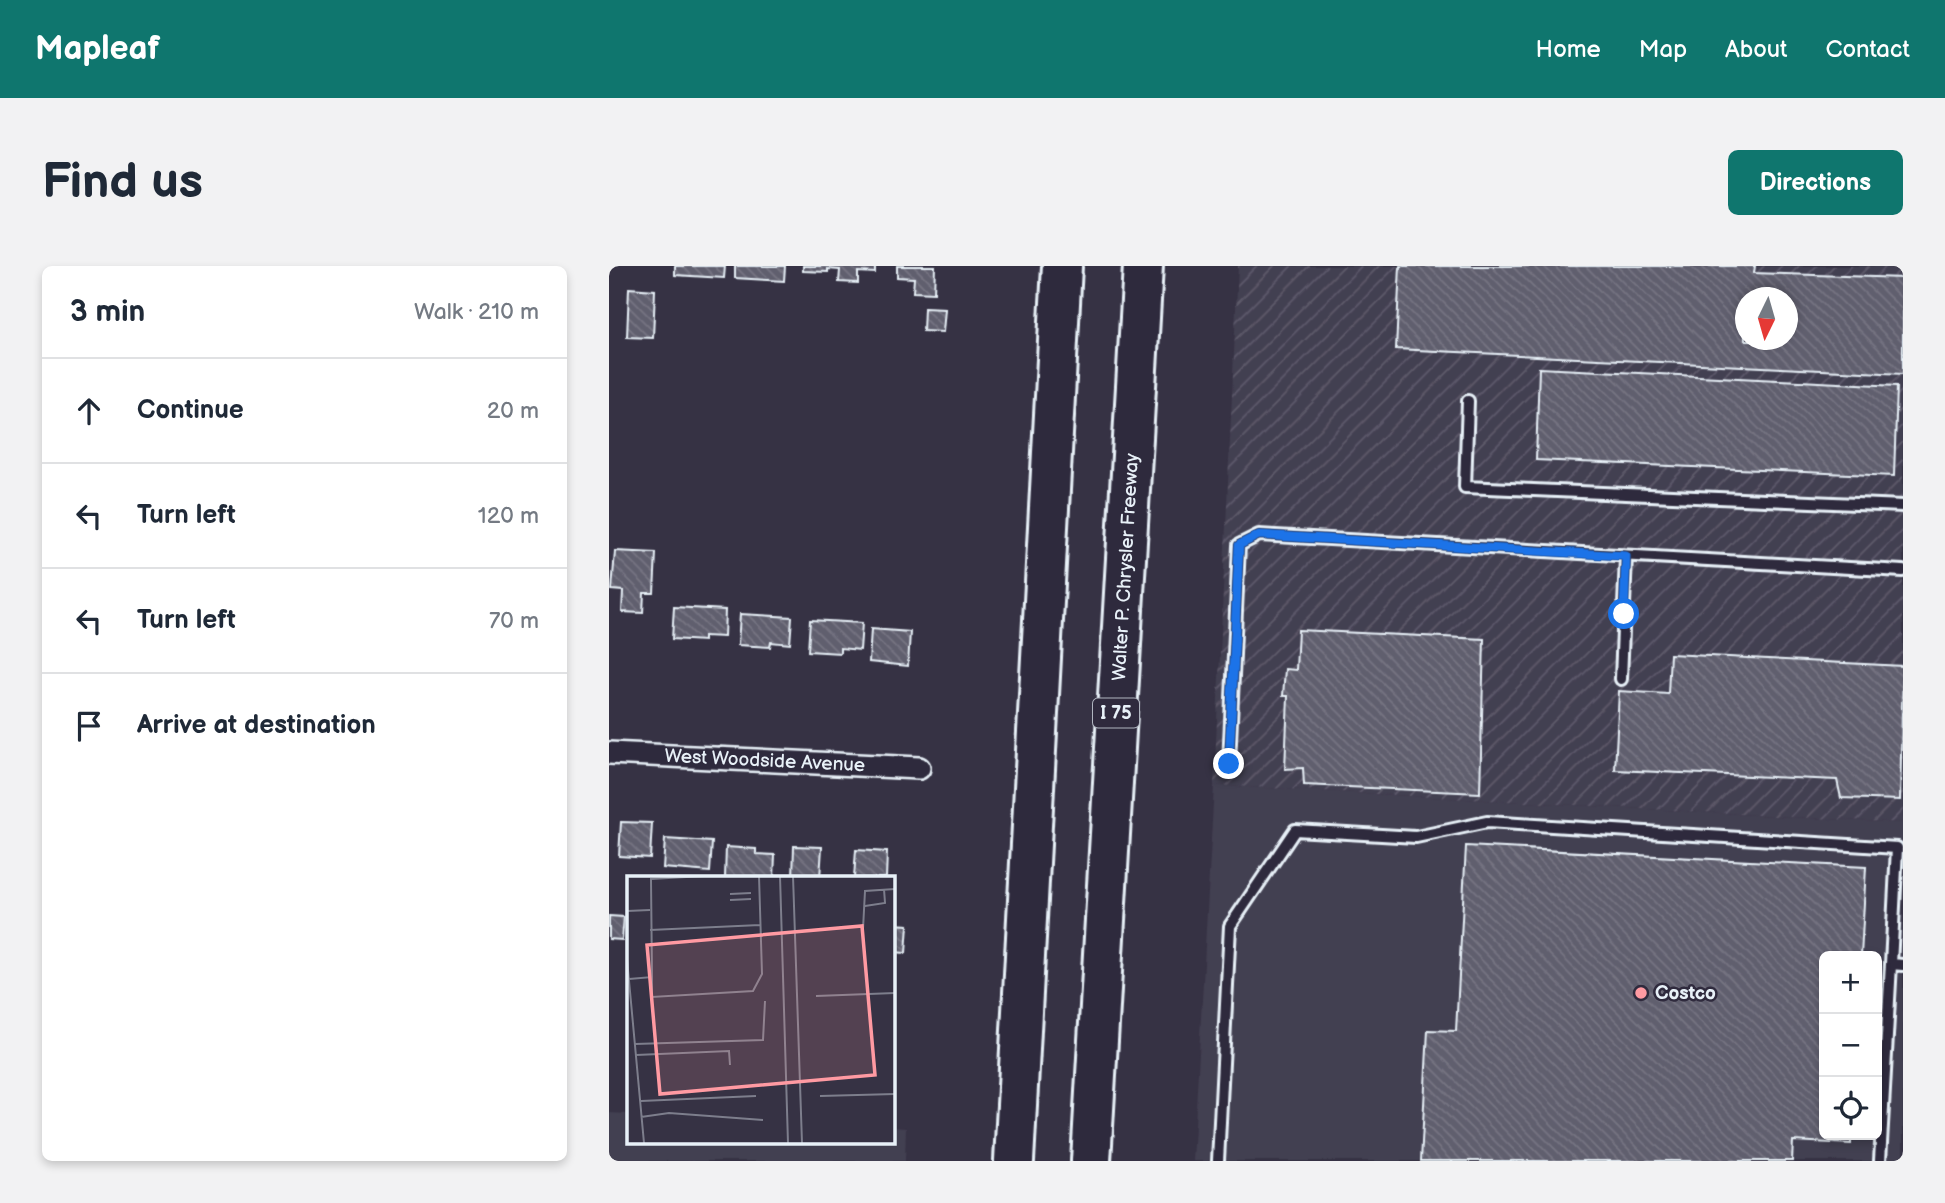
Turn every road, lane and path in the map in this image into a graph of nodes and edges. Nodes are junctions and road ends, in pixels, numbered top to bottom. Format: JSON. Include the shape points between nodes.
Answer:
{"nodes":[{"id":1,"x":1062,"y":266,"type":"edge"},
{"id":2,"x":1143,"y":266,"type":"edge"},
{"id":3,"x":1468,"y":401,"type":"dead end"},
{"id":4,"x":1903,"y":506,"type":"edge"},
{"id":5,"x":1626,"y":556,"type":"junction"},
{"id":6,"x":1903,"y":571,"type":"edge"},
{"id":7,"x":1621,"y":679,"type":"dead end"},
{"id":8,"x":609,"y":753,"type":"edge"},
{"id":9,"x":1229,"y":764,"type":"dead end"},
{"id":10,"x":919,"y":768,"type":"dead end"},
{"id":11,"x":1891,"y":964,"type":"junction"},
{"id":12,"x":1903,"y":965,"type":"edge"},
{"id":13,"x":1014,"y":1161,"type":"edge"},
{"id":14,"x":1091,"y":1161,"type":"edge"},
{"id":15,"x":1218,"y":1161,"type":"edge"},
{"id":16,"x":1880,"y":1161,"type":"edge"}],
"edges":[{"from":1,"to":13,"type":"highway"},
{"from":2,"to":14,"type":"highway","name":"Walter P. Chrysler Freeway","number":"I 75"},
{"from":3,"to":4,"type":"lane","via":[[1465,487]]},
{"from":5,"to":6,"type":"lane"},
{"from":5,"to":7,"type":"lane"},
{"from":5,"to":9,"type":"lane","via":[[1259,535],[1239,545]]},
{"from":8,"to":10,"type":"street","name":"West Woodside Avenue"},
{"from":11,"to":12,"type":"lane"},
{"from":11,"to":15,"type":"lane","via":[[1897,848],[1487,822],[1416,837],[1294,830],[1230,926]]},
{"from":11,"to":16,"type":"lane"}]}
